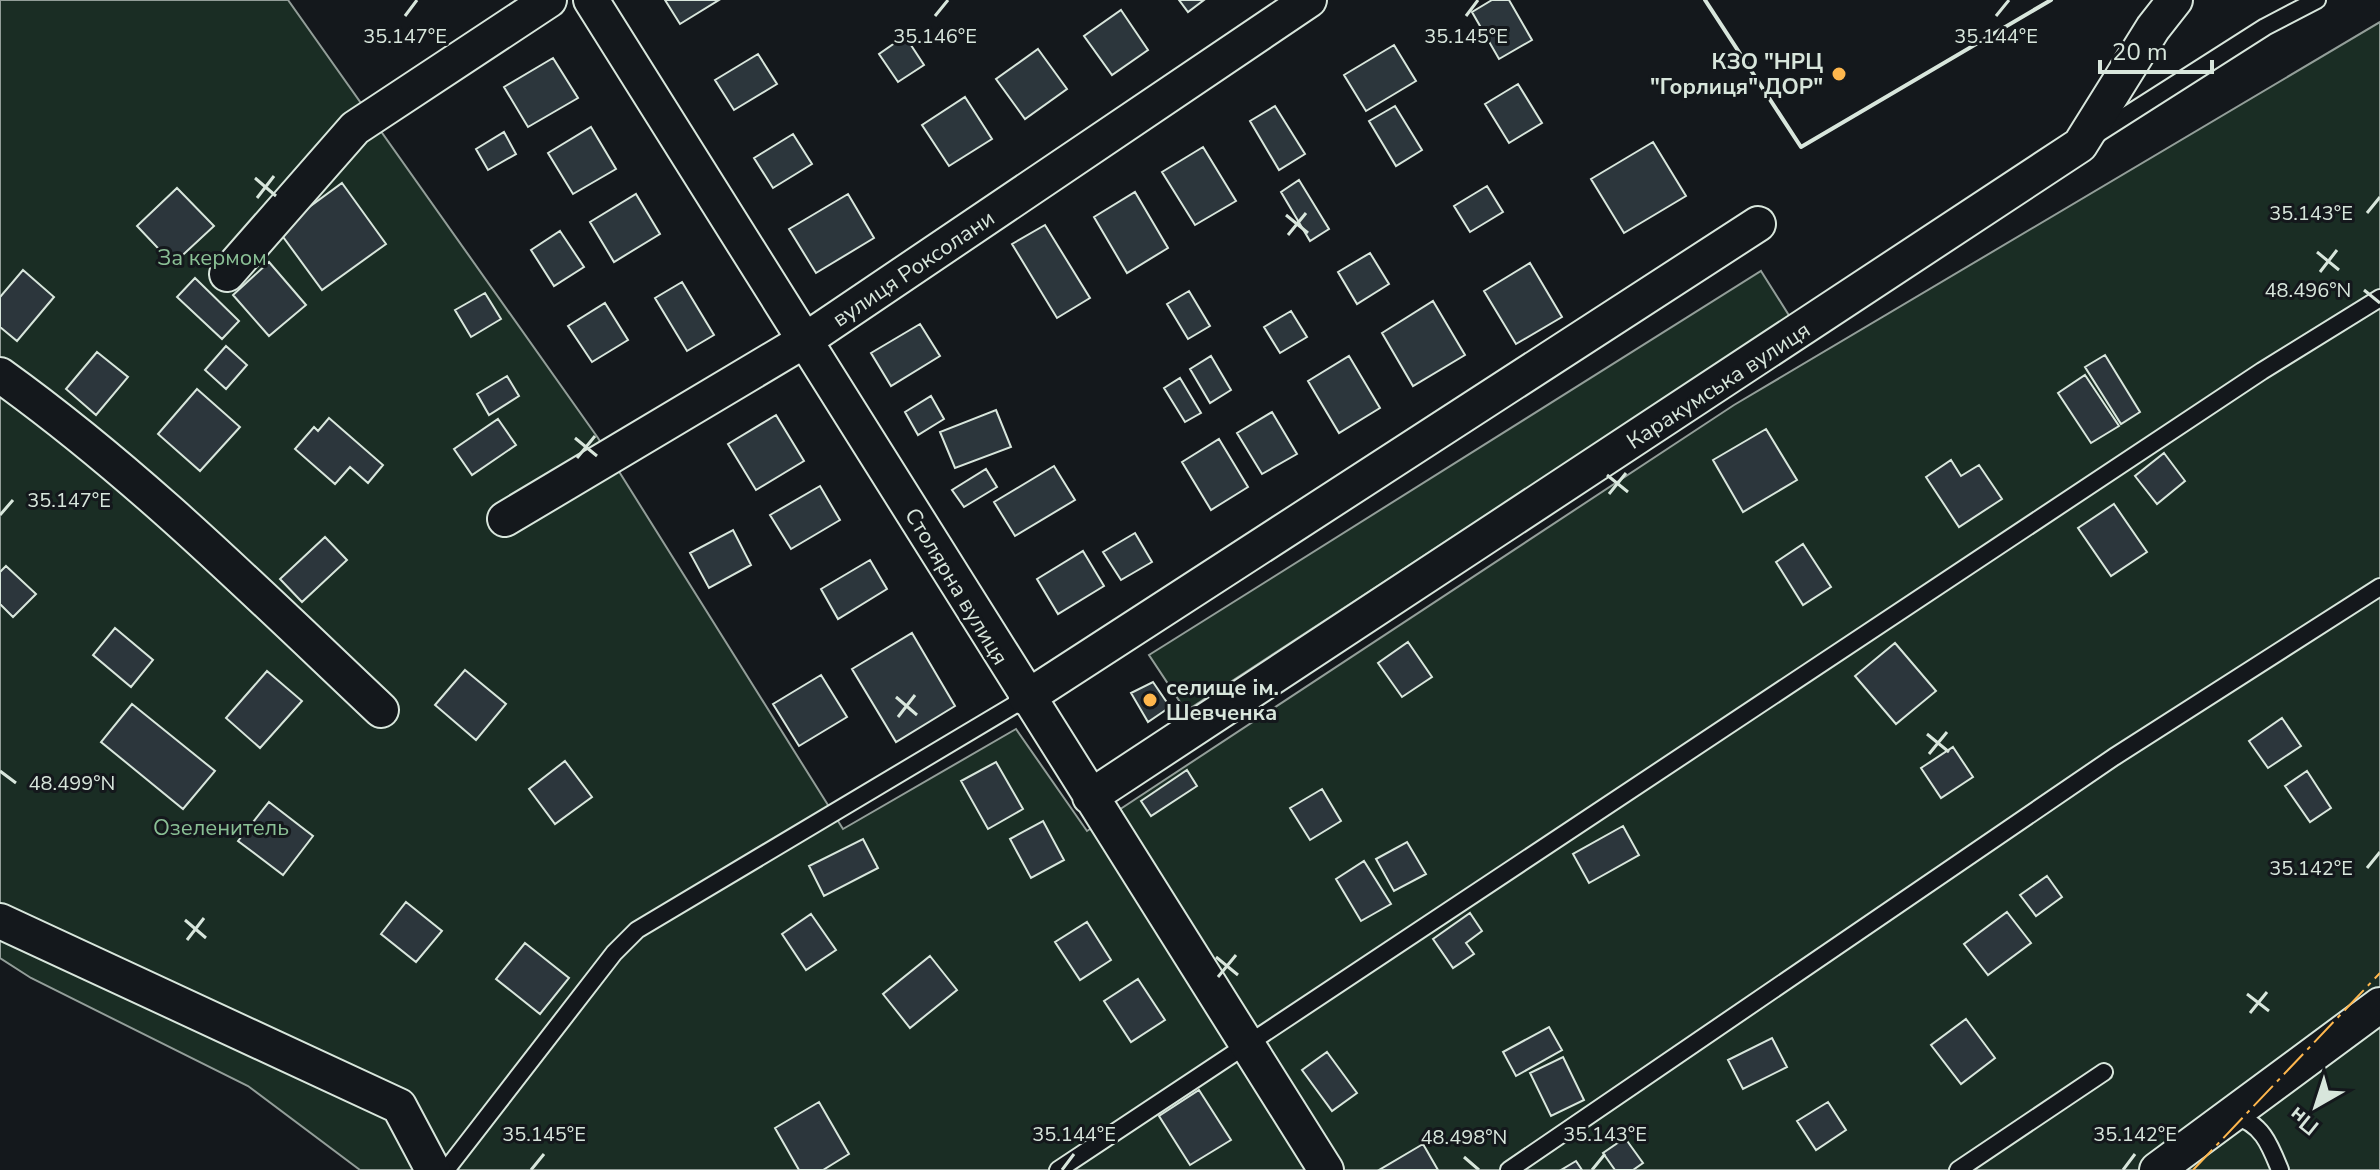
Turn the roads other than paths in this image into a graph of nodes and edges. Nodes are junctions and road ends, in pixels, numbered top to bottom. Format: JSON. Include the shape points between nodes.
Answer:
{"nodes":[{"id":1,"x":549,"y":0,"type":"edge"},
{"id":2,"x":591,"y":0,"type":"edge"},
{"id":3,"x":1309,"y":0,"type":"edge"},
{"id":4,"x":2175,"y":0,"type":"edge"},
{"id":5,"x":2317,"y":0,"type":"edge"},
{"id":6,"x":2080,"y":145,"type":"junction"},
{"id":7,"x":1758,"y":224,"type":"dead end"},
{"id":8,"x":227,"y":274,"type":"dead end"},
{"id":9,"x":2380,"y":298,"type":"edge"},
{"id":10,"x":807,"y":339,"type":"junction"},
{"id":11,"x":0,"y":375,"type":"edge"},
{"id":12,"x":505,"y":519,"type":"dead end"},
{"id":13,"x":2380,"y":587,"type":"edge"},
{"id":14,"x":1026,"y":698,"type":"junction"},
{"id":15,"x":381,"y":710,"type":"dead end"},
{"id":16,"x":1090,"y":797,"type":"junction"},
{"id":17,"x":0,"y":921,"type":"edge"},
{"id":18,"x":2380,"y":1005,"type":"edge"},
{"id":19,"x":1246,"y":1045,"type":"junction"},
{"id":20,"x":2104,"y":1072,"type":"dead end"},
{"id":21,"x":2228,"y":1114,"type":"junction"},
{"id":22,"x":433,"y":1170,"type":"edge"},
{"id":23,"x":446,"y":1170,"type":"edge"},
{"id":24,"x":1058,"y":1170,"type":"edge"},
{"id":25,"x":1326,"y":1170,"type":"edge"},
{"id":26,"x":1509,"y":1170,"type":"edge"},
{"id":27,"x":1958,"y":1170,"type":"edge"},
{"id":28,"x":2157,"y":1170,"type":"edge"},
{"id":29,"x":2280,"y":1170,"type":"edge"}],
"edges":[{"from":1,"to":8,"type":"street","via":[[355,128]]},
{"from":2,"to":10,"type":"street","name":"Столярна вулиця"},
{"from":3,"to":10,"type":"street","name":"вулиця Роксолани"},
{"from":4,"to":6,"type":"street","name":"Каракумська вулиця"},
{"from":5,"to":6,"type":"lane","via":[[2265,27]]},
{"from":6,"to":16,"type":"street","name":"Каракумська вулиця"},
{"from":7,"to":14,"type":"street"},
{"from":9,"to":19,"type":"lane"},
{"from":10,"to":12,"type":"street","name":"вулиця Роксолани"},
{"from":10,"to":14,"type":"street","name":"Столярна вулиця"},
{"from":11,"to":15,"type":"street","via":[[87,439]]},
{"from":13,"to":26,"type":"lane","via":[[2114,757]]},
{"from":14,"to":16,"type":"street","name":"Столярна вулиця"},
{"from":14,"to":23,"type":"lane","via":[[637,930]]},
{"from":16,"to":19,"type":"street","name":"Столярна вулиця"},
{"from":17,"to":22,"type":"street","via":[[399,1106]]},
{"from":18,"to":21,"type":"street"},
{"from":19,"to":24,"type":"lane"},
{"from":19,"to":25,"type":"street","name":"Столярна вулиця"},
{"from":20,"to":27,"type":"lane"},
{"from":21,"to":28,"type":"street"},
{"from":21,"to":29,"type":"lane","via":[[2249,1119],[2268,1140]]}]}
